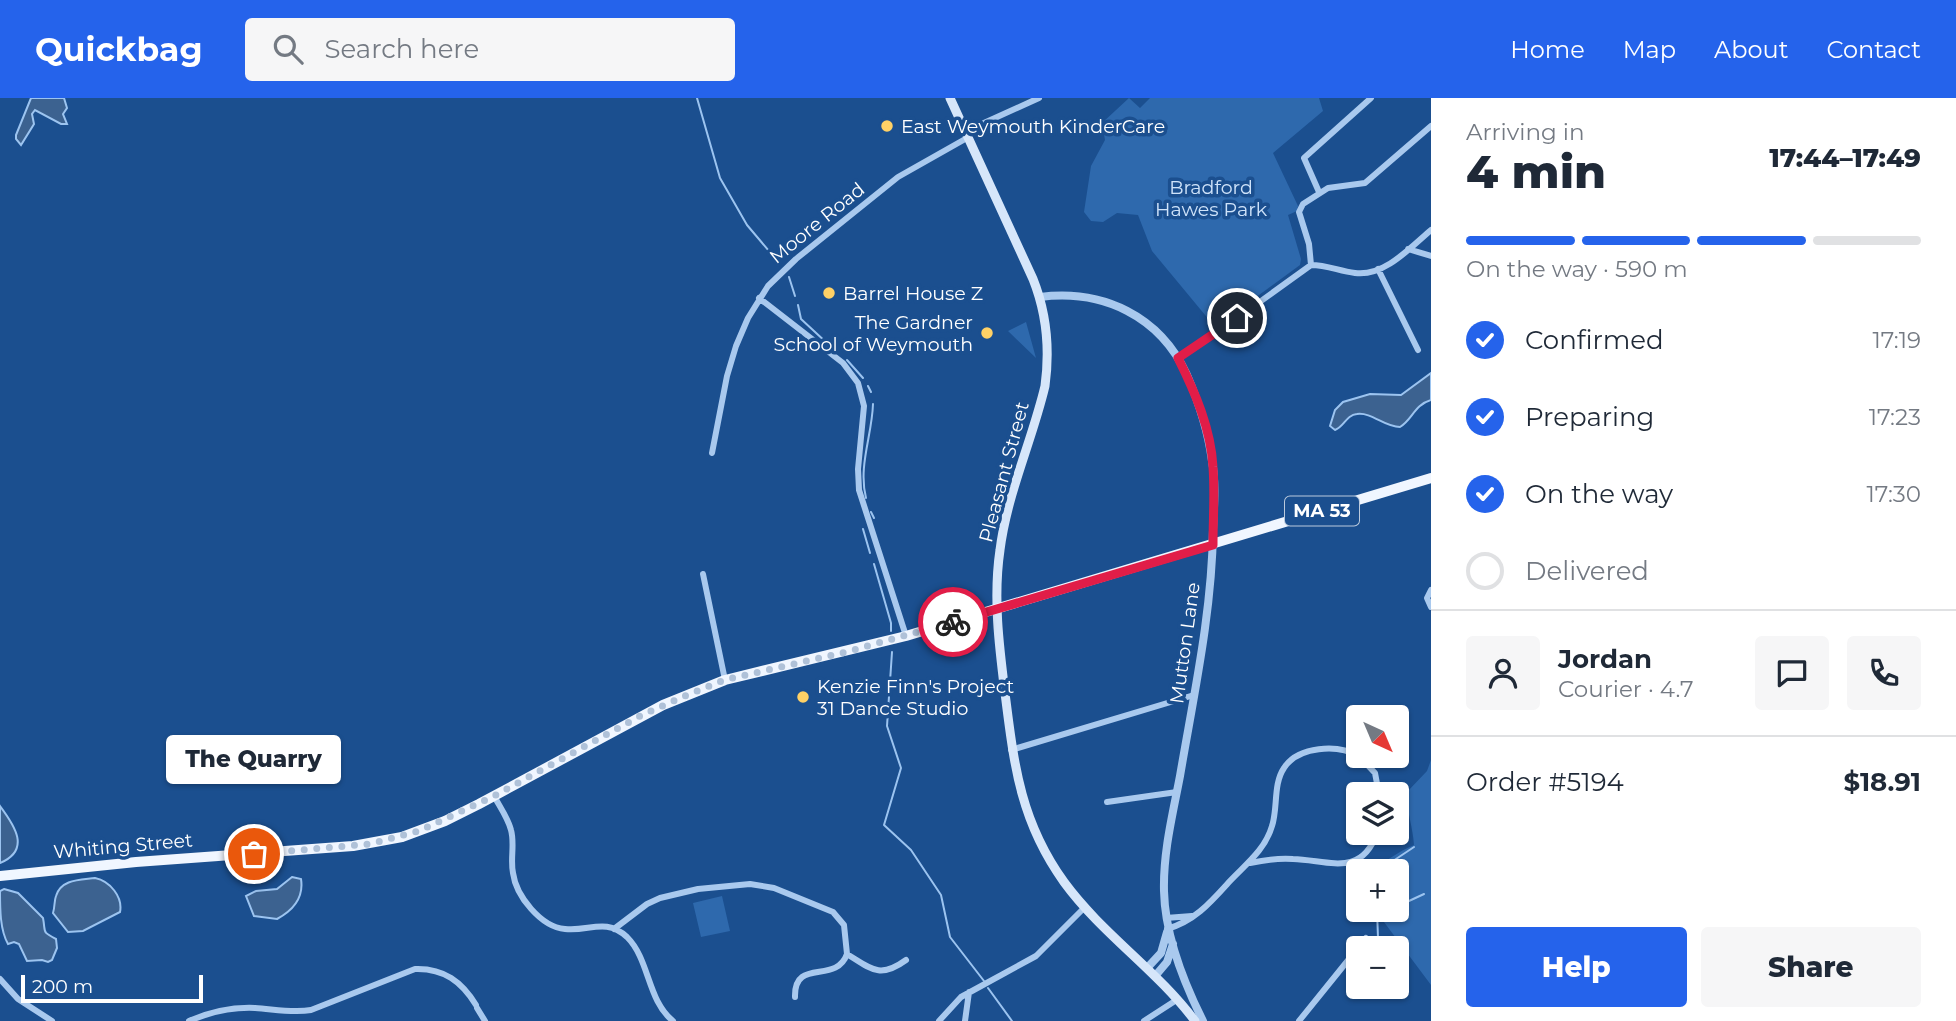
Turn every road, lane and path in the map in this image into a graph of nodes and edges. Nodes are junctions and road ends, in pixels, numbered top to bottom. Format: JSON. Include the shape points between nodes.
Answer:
{"nodes":[{"id":1,"x":950,"y":98,"type":"edge"},
{"id":2,"x":1039,"y":98,"type":"edge"},
{"id":3,"x":1371,"y":98,"type":"edge"},
{"id":4,"x":1431,"y":126,"type":"edge"},
{"id":5,"x":966,"y":135,"type":"junction"},
{"id":6,"x":1319,"y":192,"type":"junction"},
{"id":7,"x":1431,"y":230,"type":"edge"},
{"id":8,"x":1408,"y":249,"type":"junction"},
{"id":9,"x":1431,"y":256,"type":"edge"},
{"id":10,"x":1311,"y":265,"type":"junction"},
{"id":11,"x":1378,"y":269,"type":"junction"},
{"id":12,"x":1040,"y":297,"type":"junction"},
{"id":13,"x":759,"y":298,"type":"junction"},
{"id":14,"x":1418,"y":350,"type":"dead end"},
{"id":15,"x":1178,"y":358,"type":"junction"},
{"id":16,"x":712,"y":453,"type":"dead end"},
{"id":17,"x":1431,"y":478,"type":"edge"},
{"id":18,"x":1213,"y":545,"type":"junction"},
{"id":19,"x":703,"y":574,"type":"dead end"},
{"id":20,"x":1431,"y":590,"type":"edge"},
{"id":21,"x":1431,"y":607,"type":"edge"},
{"id":22,"x":997,"y":609,"type":"junction"},
{"id":23,"x":906,"y":636,"type":"junction"},
{"id":24,"x":724,"y":680,"type":"junction"},
{"id":25,"x":1194,"y":695,"type":"junction"},
{"id":26,"x":1011,"y":750,"type":"junction"},
{"id":27,"x":1346,"y":750,"type":"edge"},
{"id":28,"x":1177,"y":792,"type":"junction"},
{"id":29,"x":494,"y":796,"type":"junction"},
{"id":30,"x":1107,"y":802,"type":"dead end"},
{"id":31,"x":1371,"y":845,"type":"edge"},
{"id":32,"x":1250,"y":863,"type":"junction"},
{"id":33,"x":0,"y":876,"type":"edge"},
{"id":34,"x":1085,"y":907,"type":"junction"},
{"id":35,"x":1194,"y":915,"type":"junction"},
{"id":36,"x":1166,"y":918,"type":"junction"},
{"id":37,"x":614,"y":929,"type":"junction"},
{"id":38,"x":1167,"y":929,"type":"junction"},
{"id":39,"x":1173,"y":944,"type":"junction"},
{"id":40,"x":847,"y":954,"type":"junction"},
{"id":41,"x":906,"y":960,"type":"dead end"},
{"id":42,"x":1346,"y":962,"type":"edge"},
{"id":43,"x":1148,"y":967,"type":"junction"},
{"id":44,"x":1156,"y":975,"type":"junction"},
{"id":45,"x":0,"y":979,"type":"edge"},
{"id":46,"x":969,"y":992,"type":"junction"},
{"id":47,"x":795,"y":997,"type":"dead end"},
{"id":48,"x":1178,"y":999,"type":"junction"},
{"id":49,"x":52,"y":1021,"type":"edge"},
{"id":50,"x":190,"y":1021,"type":"edge"},
{"id":51,"x":485,"y":1021,"type":"edge"},
{"id":52,"x":673,"y":1021,"type":"edge"},
{"id":53,"x":939,"y":1021,"type":"edge"},
{"id":54,"x":965,"y":1021,"type":"edge"},
{"id":55,"x":1144,"y":1021,"type":"edge"},
{"id":56,"x":1195,"y":1021,"type":"edge"},
{"id":57,"x":1203,"y":1021,"type":"edge"},
{"id":58,"x":1299,"y":1021,"type":"edge"}],
"edges":[{"from":1,"to":5,"type":"main road","name":"Pleasant Street"},
{"from":2,"to":5,"type":"street","name":"Moore Road"},
{"from":3,"to":6,"type":"street","via":[[1304,158]]},
{"from":4,"to":6,"type":"street","via":[[1365,183]]},
{"from":5,"to":12,"type":"main road","name":"Pleasant Street"},
{"from":5,"to":13,"type":"street","name":"Moore Road","via":[[898,177],[783,269]]},
{"from":6,"to":10,"type":"street","via":[[1299,212]]},
{"from":7,"to":8,"type":"street"},
{"from":8,"to":9,"type":"street"},
{"from":8,"to":11,"type":"street"},
{"from":10,"to":11,"type":"street","via":[[1353,273]]},
{"from":10,"to":15,"type":"street"},
{"from":11,"to":14,"type":"street"},
{"from":12,"to":15,"type":"street","name":"Mutton Lane","via":[[1065,296],[1122,309],[1154,327]]},
{"from":12,"to":22,"type":"main road","name":"Pleasant Street","via":[[1047,340],[1045,386],[1002,539]]},
{"from":13,"to":16,"type":"street","name":"Moore Road","via":[[733,356]]},
{"from":13,"to":23,"type":"street","via":[[843,363],[858,383],[864,406],[859,490]]},
{"from":15,"to":18,"type":"street","name":"Mutton Lane","via":[[1196,396],[1210,445]]},
{"from":17,"to":18,"type":"main road","number":"MA 53"},
{"from":18,"to":22,"type":"main road","number":"MA 53"},
{"from":18,"to":25,"type":"street","name":"Mutton Lane"},
{"from":19,"to":24,"type":"street"},
{"from":20,"to":21,"type":"street","via":[[1427,598]]},
{"from":22,"to":23,"type":"main road","number":"MA 53"},
{"from":22,"to":26,"type":"main road","name":"Pleasant Street"},
{"from":23,"to":24,"type":"main road","number":"MA 53"},
{"from":24,"to":29,"type":"main road","number":"MA 53","via":[[642,715]]},
{"from":25,"to":26,"type":"street"},
{"from":25,"to":28,"type":"street","name":"Mutton Lane"},
{"from":26,"to":34,"type":"main road","name":"Pleasant Street","via":[[1033,828],[1055,869]]},
{"from":27,"to":32,"type":"street","via":[[1321,749],[1288,763],[1280,776],[1270,832]]},
{"from":28,"to":30,"type":"street"},
{"from":28,"to":36,"type":"street","name":"Mutton Lane","via":[[1165,865]]},
{"from":29,"to":33,"type":"main road","name":"Whiting Street","number":"MA 53","via":[[410,834],[370,844]]},
{"from":29,"to":37,"type":"street","via":[[511,830],[515,881],[531,906],[560,928],[598,925]]},
{"from":31,"to":32,"type":"street","via":[[1359,858],[1345,864],[1293,859]]},
{"from":32,"to":35,"type":"street"},
{"from":34,"to":43,"type":"main road","name":"Pleasant Street"},
{"from":34,"to":46,"type":"street","via":[[1036,956]]},
{"from":35,"to":36,"type":"street"},
{"from":35,"to":38,"type":"street"},
{"from":36,"to":38,"type":"street","name":"Mutton Lane"},
{"from":37,"to":40,"type":"street","via":[[660,898],[750,884],[774,888],[833,912],[844,925]]},
{"from":37,"to":52,"type":"street","via":[[631,943],[658,1004]]},
{"from":38,"to":39,"type":"street","name":"Mutton Lane"},
{"from":38,"to":43,"type":"street","name":"Mutton Lane","via":[[1163,949]]},
{"from":39,"to":44,"type":"street"},
{"from":39,"to":57,"type":"street","name":"Mutton Lane"},
{"from":40,"to":41,"type":"street","via":[[878,971],[888,971]]},
{"from":40,"to":47,"type":"street","via":[[835,969],[802,976]]},
{"from":42,"to":58,"type":"street"},
{"from":43,"to":44,"type":"main road","name":"Pleasant Street"},
{"from":44,"to":48,"type":"main road","name":"Pleasant Street"},
{"from":45,"to":49,"type":"street","via":[[18,999]]},
{"from":46,"to":53,"type":"street"},
{"from":46,"to":54,"type":"street"},
{"from":48,"to":55,"type":"street"},
{"from":48,"to":56,"type":"main road","name":"Pleasant Street"},
{"from":50,"to":51,"type":"street","via":[[245,1008],[310,1010],[415,969],[448,975],[464,987]]}]}
